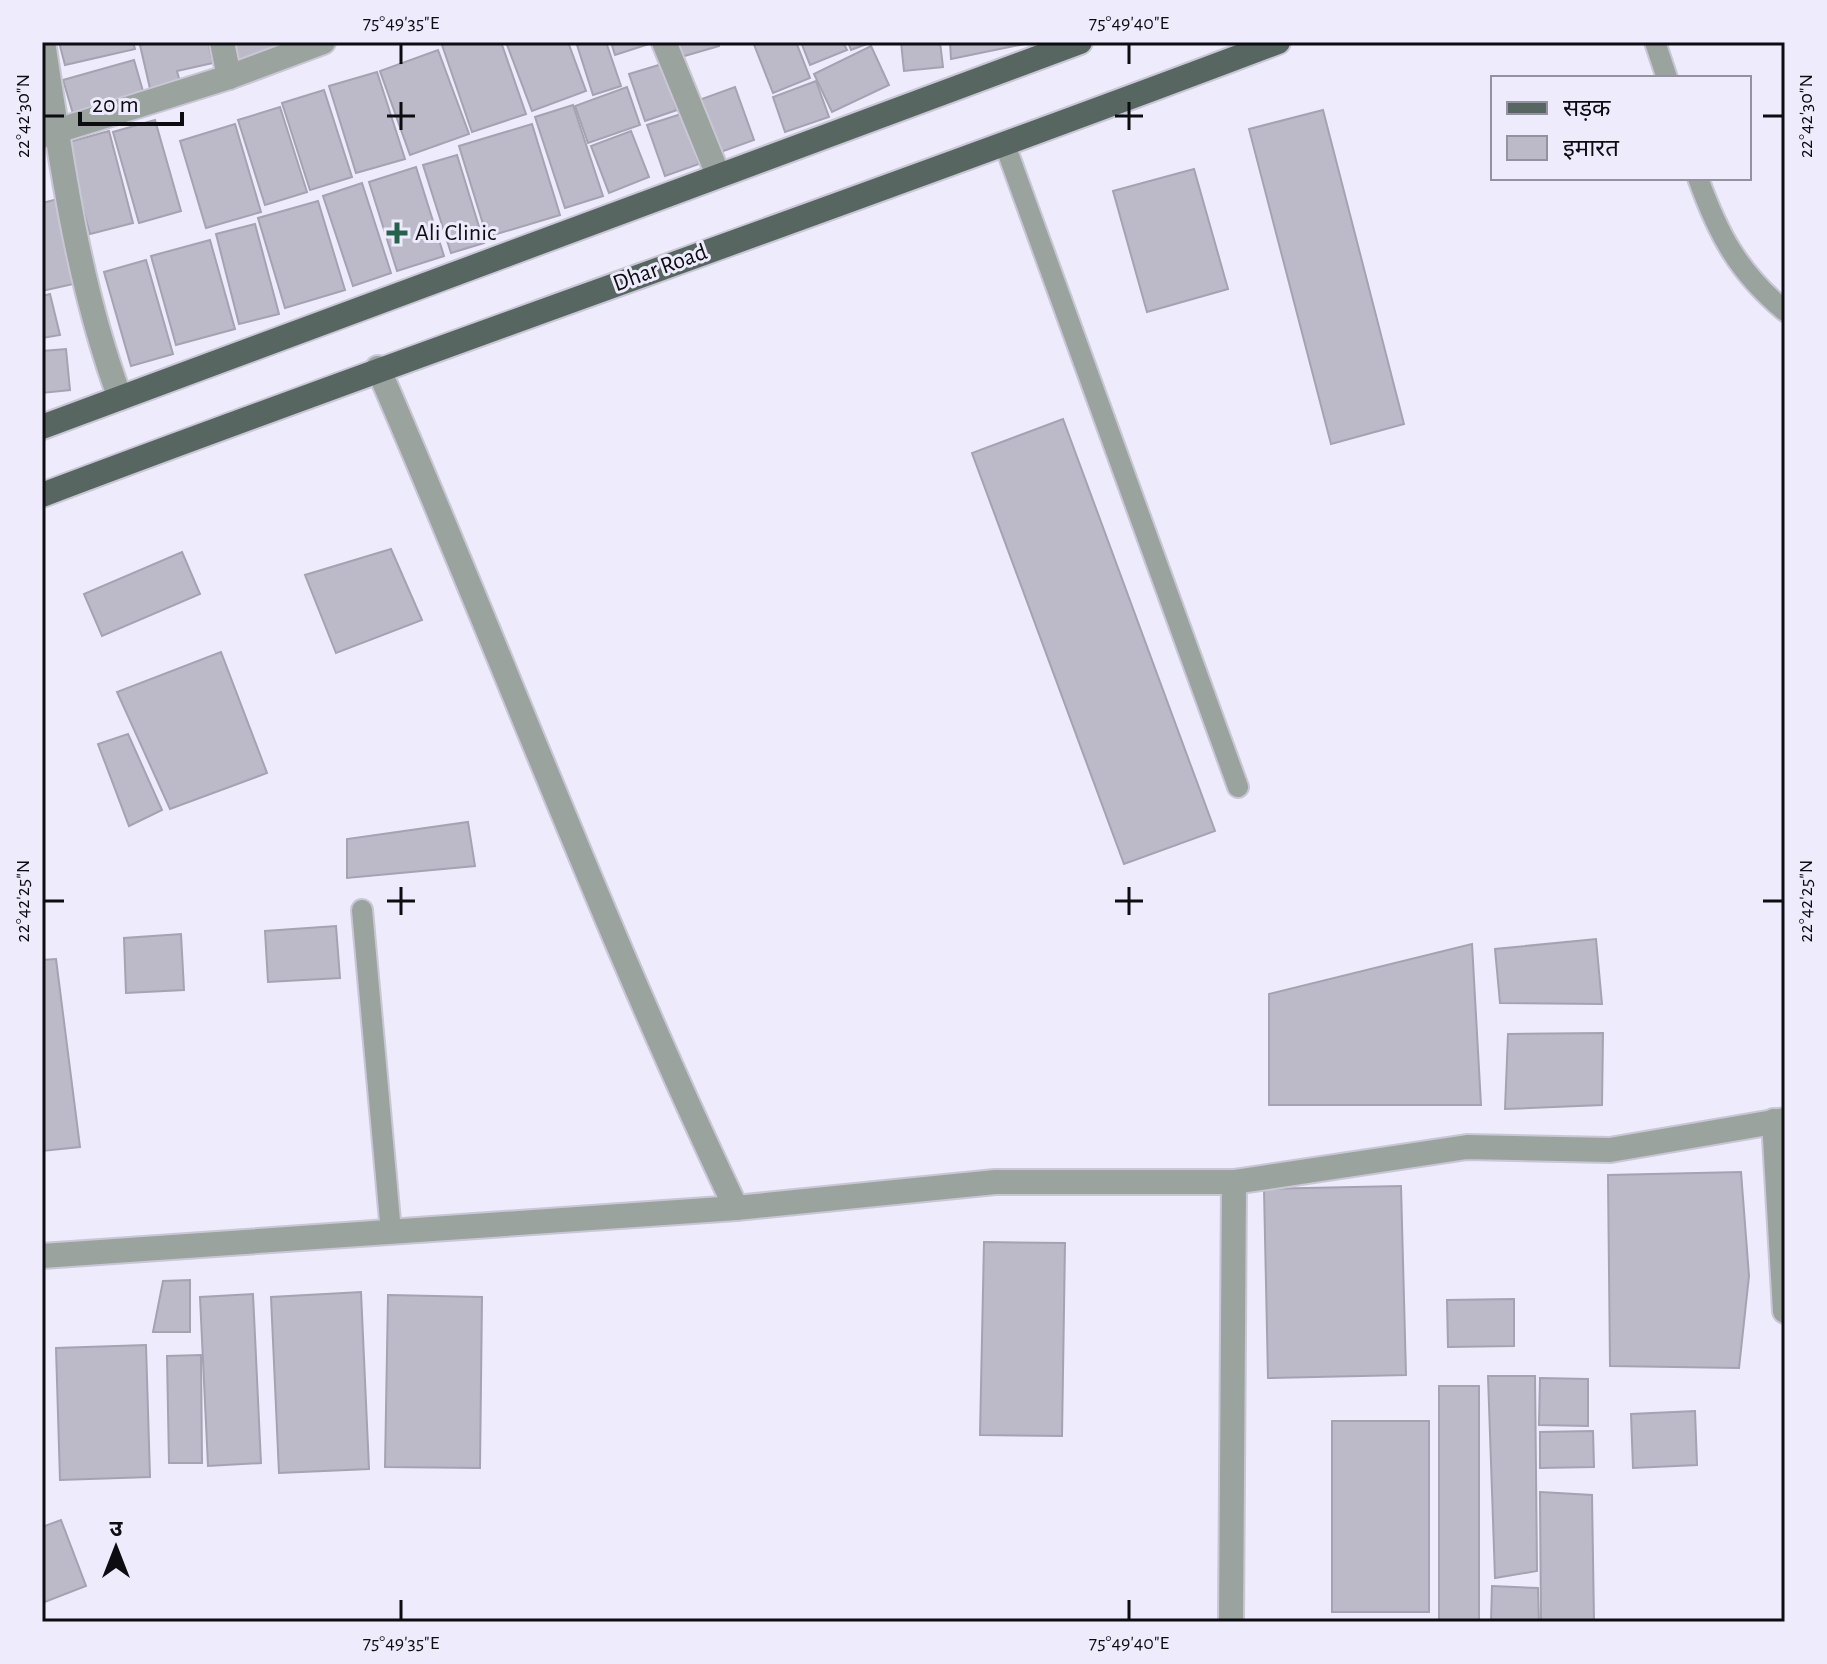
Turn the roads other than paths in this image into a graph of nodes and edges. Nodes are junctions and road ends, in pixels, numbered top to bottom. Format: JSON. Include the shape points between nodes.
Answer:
{"nodes":[{"id":1,"x":43,"y":42,"type":"edge"},
{"id":2,"x":222,"y":42,"type":"edge"},
{"id":3,"x":323,"y":42,"type":"edge"},
{"id":4,"x":664,"y":42,"type":"edge"},
{"id":5,"x":1080,"y":42,"type":"edge"},
{"id":6,"x":1278,"y":42,"type":"edge"},
{"id":7,"x":1655,"y":42,"type":"edge"},
{"id":8,"x":1666,"y":76,"type":"edge"},
{"id":9,"x":229,"y":77,"type":"junction"},
{"id":10,"x":49,"y":133,"type":"edge"},
{"id":11,"x":1005,"y":145,"type":"junction"},
{"id":12,"x":718,"y":175,"type":"junction"},
{"id":13,"x":1699,"y":180,"type":"edge"},
{"id":14,"x":1785,"y":311,"type":"edge"},
{"id":15,"x":378,"y":368,"type":"junction"},
{"id":16,"x":120,"y":398,"type":"junction"},
{"id":17,"x":42,"y":427,"type":"edge"},
{"id":18,"x":42,"y":495,"type":"edge"},
{"id":19,"x":1238,"y":787,"type":"dead end"},
{"id":20,"x":362,"y":910,"type":"dead end"},
{"id":21,"x":1780,"y":1121,"type":"edge"},
{"id":22,"x":1234,"y":1182,"type":"junction"},
{"id":23,"x":736,"y":1208,"type":"junction"},
{"id":24,"x":391,"y":1232,"type":"junction"},
{"id":25,"x":42,"y":1256,"type":"edge"},
{"id":26,"x":1785,"y":1311,"type":"edge"},
{"id":27,"x":1231,"y":1622,"type":"edge"}],
"edges":[{"from":1,"to":10,"type":"street"},
{"from":2,"to":9,"type":"street"},
{"from":3,"to":9,"type":"street"},
{"from":4,"to":12,"type":"street"},
{"from":5,"to":12,"type":"main road"},
{"from":6,"to":11,"type":"main road","name":"Dhar Road"},
{"from":7,"to":8,"type":"lane"},
{"from":9,"to":10,"type":"street"},
{"from":10,"to":16,"type":"street","via":[[97,337]]},
{"from":11,"to":15,"type":"main road","name":"Dhar Road"},
{"from":11,"to":19,"type":"lane"},
{"from":12,"to":16,"type":"main road"},
{"from":13,"to":14,"type":"lane","via":[[1736,263]]},
{"from":15,"to":18,"type":"main road","name":"Dhar Road"},
{"from":15,"to":23,"type":"street","via":[[677,1085]]},
{"from":16,"to":17,"type":"main road"},
{"from":20,"to":24,"type":"lane"},
{"from":21,"to":22,"type":"street","via":[[1610,1150],[1467,1147]]},
{"from":21,"to":26,"type":"street"},
{"from":22,"to":23,"type":"street","via":[[995,1182]]},
{"from":22,"to":27,"type":"street"},
{"from":23,"to":24,"type":"street"},
{"from":24,"to":25,"type":"street"}]}
